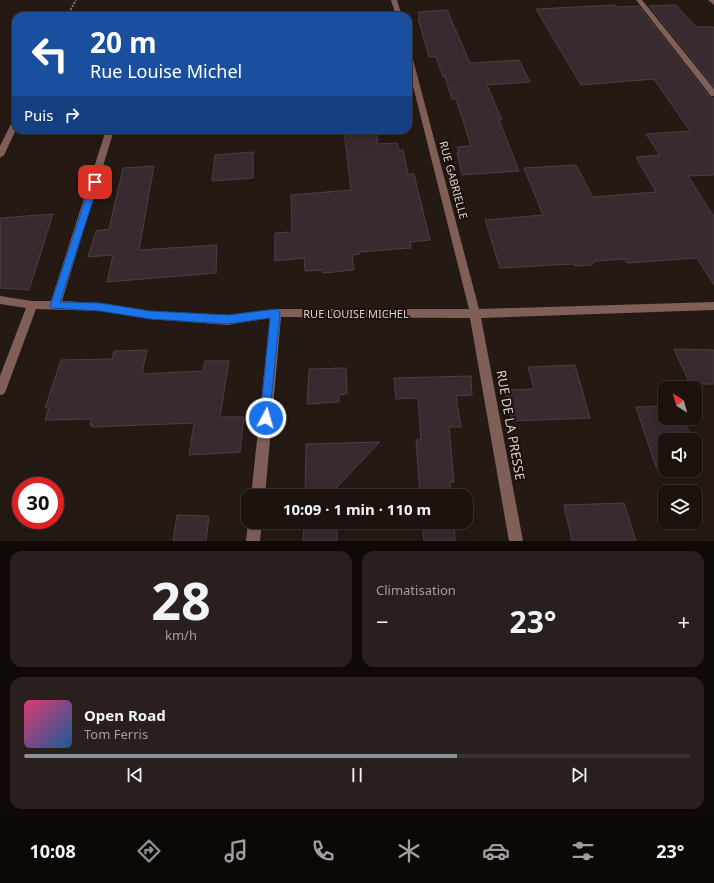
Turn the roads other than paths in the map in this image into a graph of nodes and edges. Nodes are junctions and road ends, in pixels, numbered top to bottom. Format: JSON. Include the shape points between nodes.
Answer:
{"nodes":[{"id":1,"x":394,"y":0,"type":"edge"},
{"id":2,"x":638,"y":0,"type":"edge"},
{"id":3,"x":711,"y":0,"type":"edge"},
{"id":4,"x":714,"y":3,"type":"edge"},
{"id":5,"x":397,"y":12,"type":"edge"},
{"id":6,"x":412,"y":67,"type":"edge"},
{"id":7,"x":714,"y":94,"type":"edge"},
{"id":8,"x":12,"y":130,"type":"edge"},
{"id":9,"x":109,"y":134,"type":"edge"},
{"id":10,"x":0,"y":155,"type":"edge"},
{"id":11,"x":0,"y":300,"type":"edge"},
{"id":12,"x":32,"y":305,"type":"junction"},
{"id":13,"x":54,"y":306,"type":"junction"},
{"id":14,"x":714,"y":306,"type":"edge"},
{"id":15,"x":276,"y":314,"type":"junction"},
{"id":16,"x":474,"y":314,"type":"junction"},
{"id":17,"x":0,"y":390,"type":"edge"},
{"id":18,"x":259,"y":489,"type":"edge"},
{"id":19,"x":254,"y":529,"type":"edge"},
{"id":20,"x":253,"y":541,"type":"edge"},
{"id":21,"x":516,"y":541,"type":"edge"}],
"edges":[{"from":1,"to":5,"type":"street"},
{"from":2,"to":7,"type":"street"},
{"from":3,"to":4,"type":"street"},
{"from":6,"to":16,"type":"street","name":"RUE GABRIELLE"},
{"from":8,"to":10,"type":"street"},
{"from":9,"to":13,"type":"street","via":[[74,251]]},
{"from":11,"to":12,"type":"street","name":"RUE LOUISE MICHEL"},
{"from":12,"to":13,"type":"street","name":"RUE LOUISE MICHEL"},
{"from":12,"to":17,"type":"street"},
{"from":13,"to":15,"type":"street","name":"RUE LOUISE MICHEL","via":[[100,307],[150,315],[228,320]]},
{"from":14,"to":16,"type":"street","name":"RUE LOUISE MICHEL"},
{"from":15,"to":16,"type":"street","name":"RUE LOUISE MICHEL"},
{"from":15,"to":18,"type":"street"},
{"from":16,"to":21,"type":"street","name":"RUE DE LA PRESSE"},
{"from":19,"to":20,"type":"street"}]}
